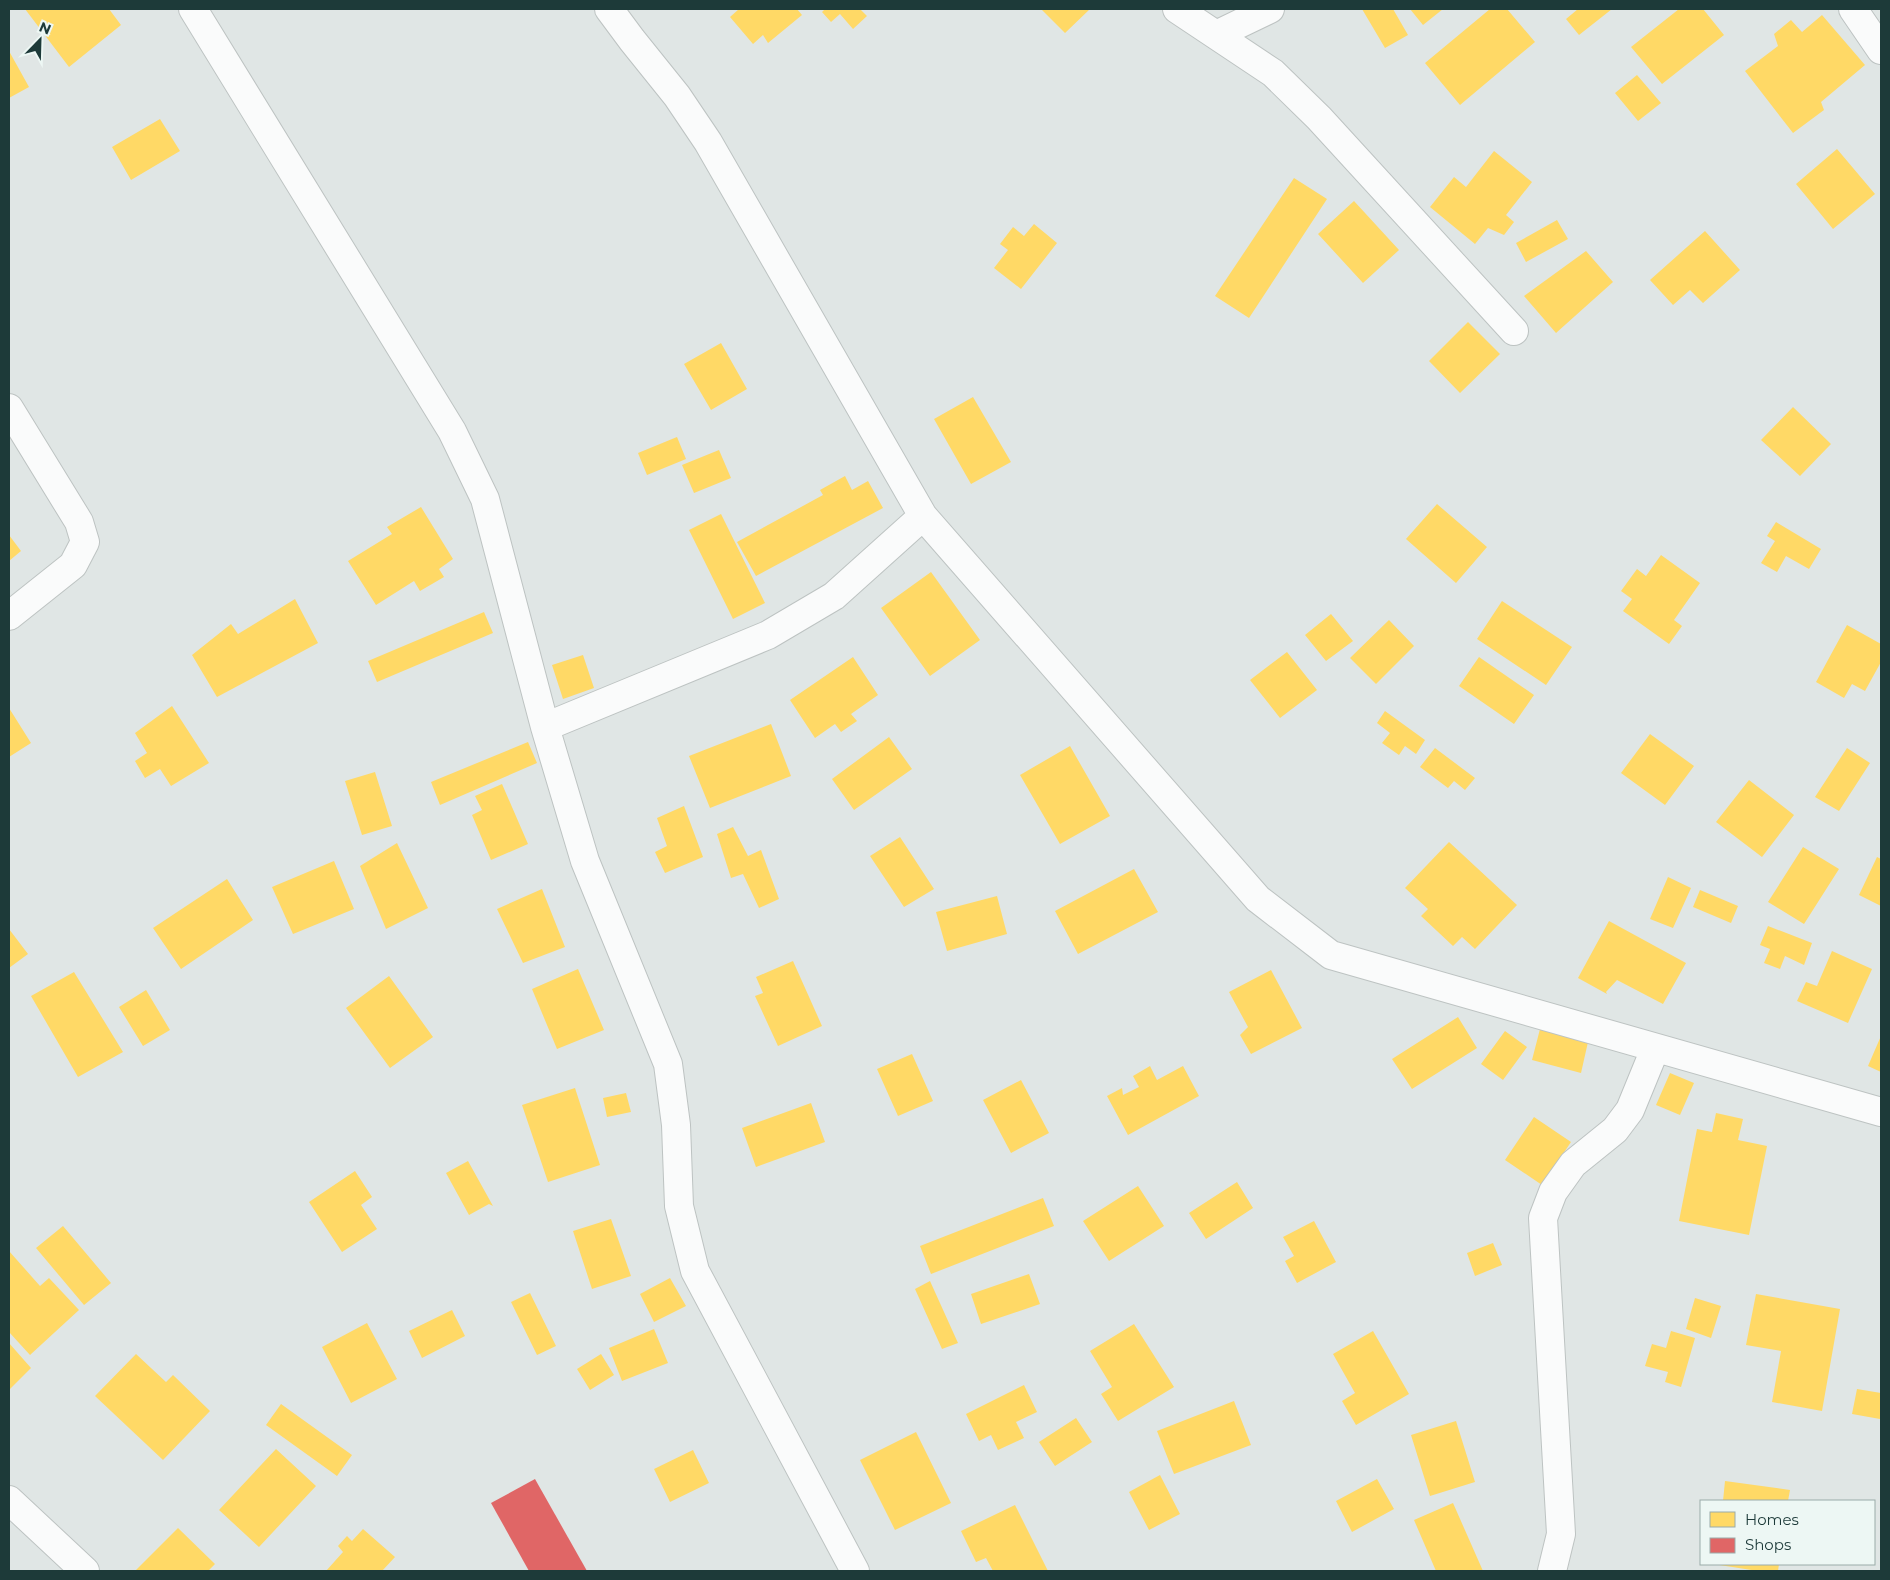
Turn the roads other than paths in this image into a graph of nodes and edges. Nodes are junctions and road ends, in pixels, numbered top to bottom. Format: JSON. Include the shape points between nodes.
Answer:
{"nodes":[{"id":1,"x":193,"y":9,"type":"edge"},
{"id":2,"x":608,"y":9,"type":"edge"},
{"id":3,"x":1178,"y":9,"type":"edge"},
{"id":4,"x":1270,"y":9,"type":"edge"},
{"id":5,"x":1853,"y":9,"type":"edge"},
{"id":6,"x":1216,"y":35,"type":"junction"},
{"id":7,"x":1881,"y":50,"type":"edge"},
{"id":8,"x":1514,"y":331,"type":"dead end"},
{"id":9,"x":9,"y":408,"type":"edge"},
{"id":10,"x":923,"y":516,"type":"junction"},
{"id":11,"x":9,"y":616,"type":"edge"},
{"id":12,"x":545,"y":727,"type":"junction"},
{"id":13,"x":1655,"y":1049,"type":"junction"},
{"id":14,"x":1881,"y":1112,"type":"edge"},
{"id":15,"x":9,"y":1500,"type":"edge"},
{"id":16,"x":85,"y":1571,"type":"edge"},
{"id":17,"x":856,"y":1571,"type":"edge"},
{"id":18,"x":1552,"y":1571,"type":"edge"}],
"edges":[{"from":1,"to":12,"type":"street","via":[[452,430],[485,499]]},
{"from":2,"to":10,"type":"street","via":[[677,96],[708,142]]},
{"from":3,"to":6,"type":"street"},
{"from":4,"to":6,"type":"street"},
{"from":5,"to":7,"type":"street"},
{"from":6,"to":8,"type":"street","via":[[1273,73],[1319,118]]},
{"from":9,"to":11,"type":"street","via":[[79,522],[85,542],[73,565]]},
{"from":10,"to":12,"type":"street","via":[[834,596],[768,635]]},
{"from":10,"to":13,"type":"street","via":[[1258,899],[1331,955]]},
{"from":12,"to":17,"type":"street","via":[[584,862],[668,1064],[676,1124],[679,1206],[694,1271]]},
{"from":13,"to":14,"type":"street"},
{"from":13,"to":18,"type":"street","via":[[1630,1110],[1615,1130],[1573,1164],[1553,1192],[1543,1218],[1561,1534]]},
{"from":15,"to":16,"type":"street"}]}
